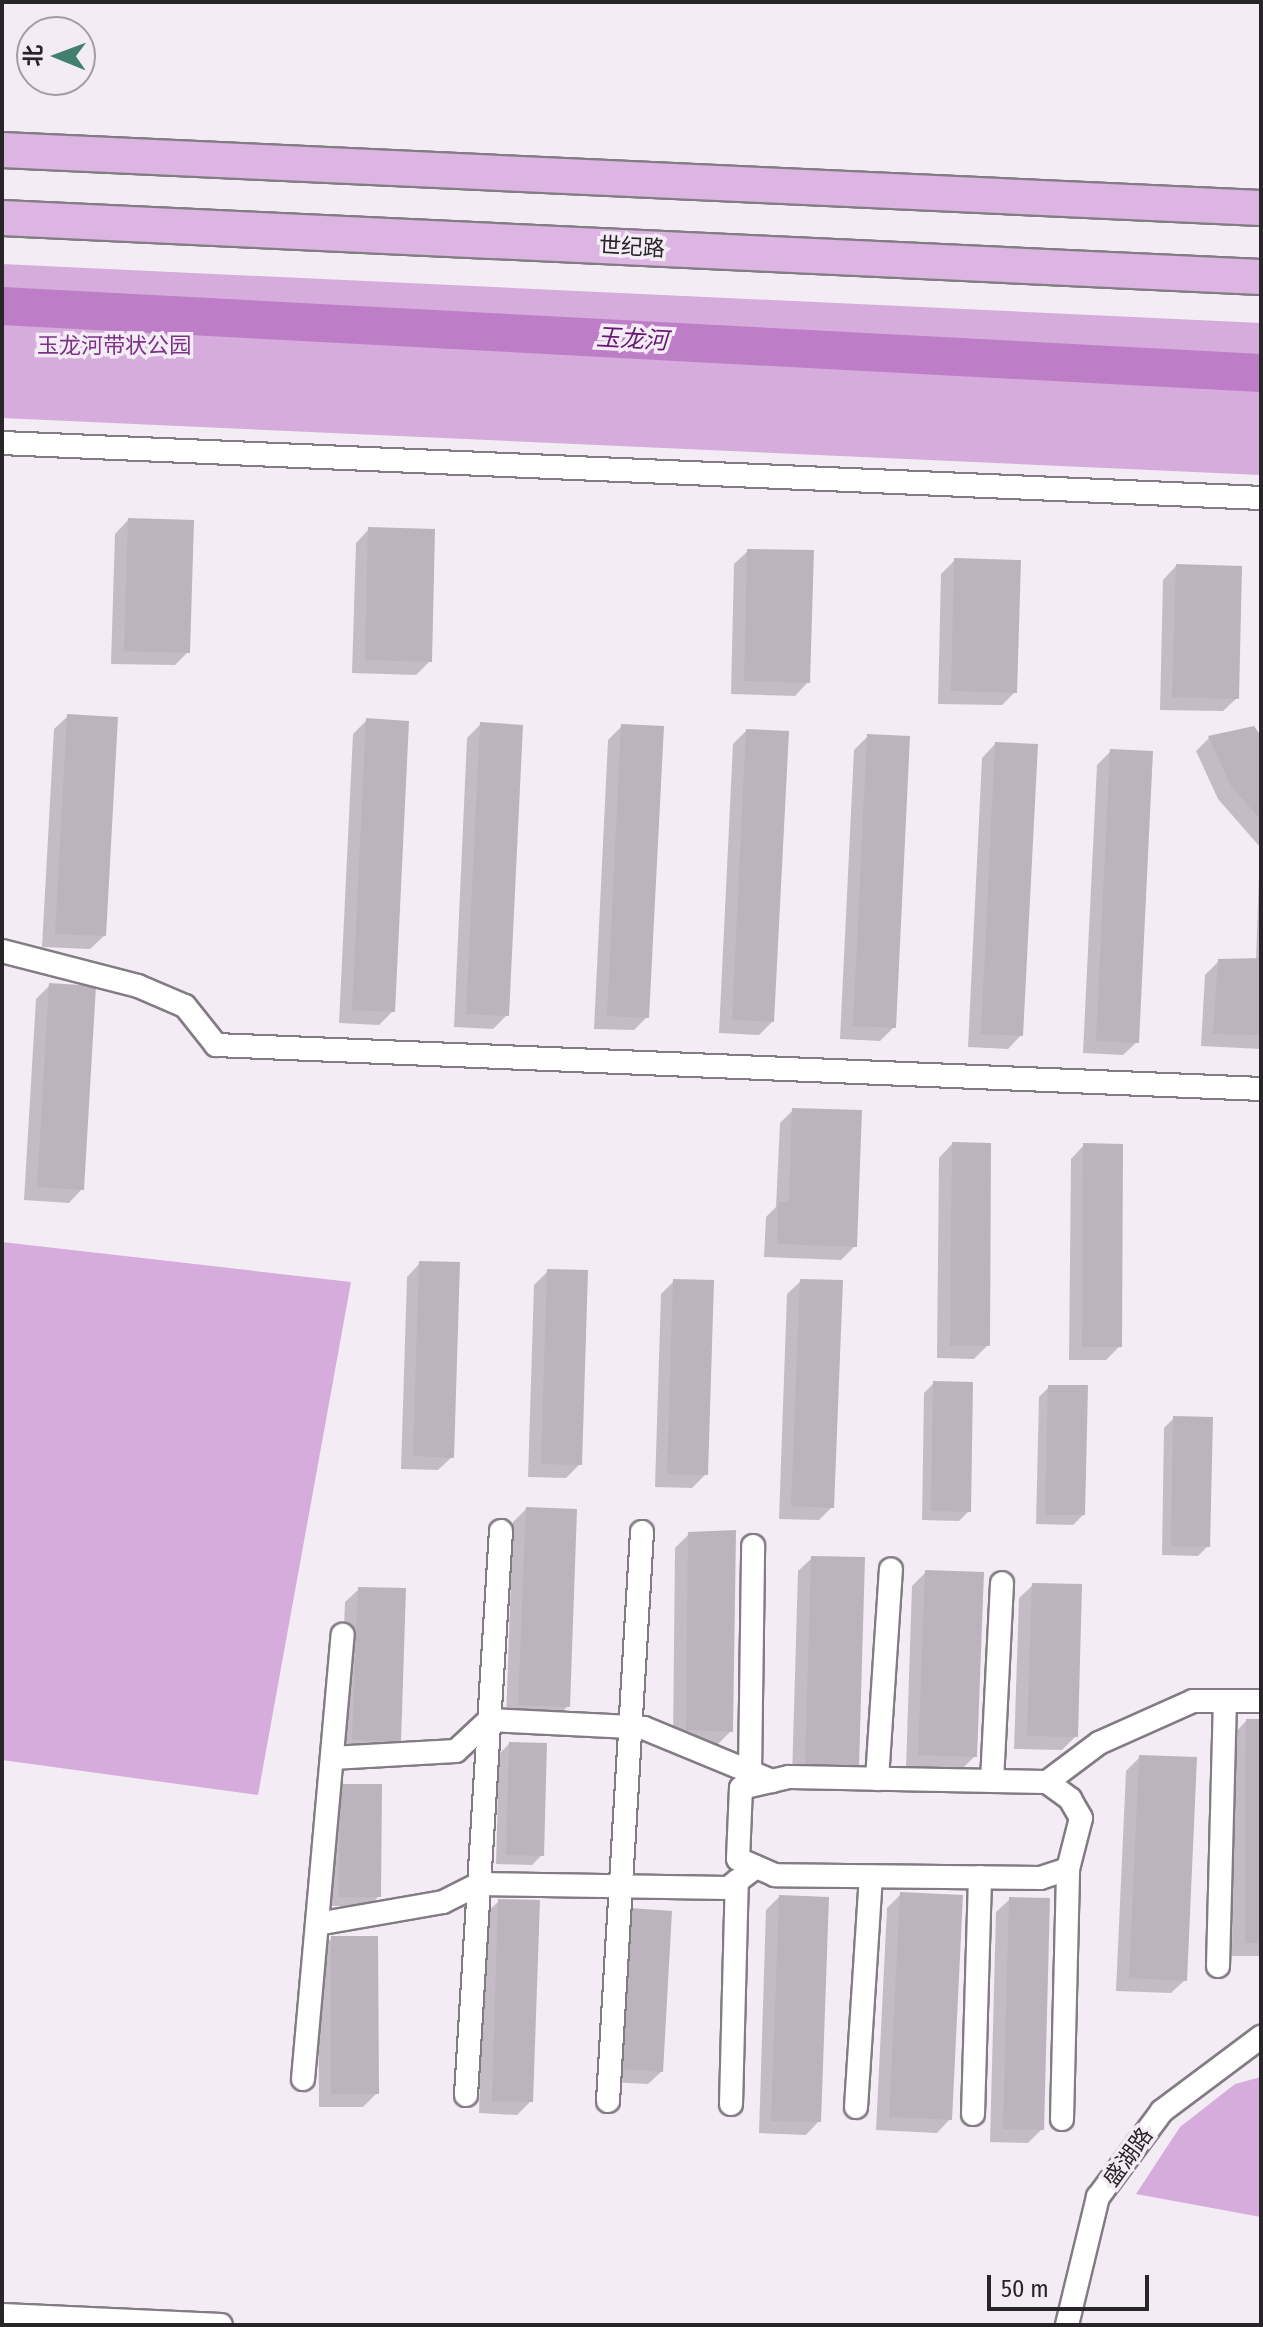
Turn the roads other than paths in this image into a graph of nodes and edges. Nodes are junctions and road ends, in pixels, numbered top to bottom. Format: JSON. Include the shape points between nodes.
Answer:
{"nodes":[{"id":1,"x":2,"y":150,"type":"edge"},
{"id":2,"x":1261,"y":208,"type":"edge"},
{"id":3,"x":2,"y":218,"type":"edge"},
{"id":4,"x":1261,"y":277,"type":"edge"},
{"id":5,"x":2,"y":443,"type":"edge"},
{"id":6,"x":1261,"y":498,"type":"edge"},
{"id":7,"x":2,"y":951,"type":"edge"},
{"id":8,"x":1261,"y":1089,"type":"edge"},
{"id":9,"x":501,"y":1531,"type":"dead end"},
{"id":10,"x":642,"y":1532,"type":"dead end"},
{"id":11,"x":753,"y":1546,"type":"dead end"},
{"id":12,"x":891,"y":1569,"type":"dead end"},
{"id":13,"x":1002,"y":1583,"type":"dead end"},
{"id":14,"x":343,"y":1635,"type":"dead end"},
{"id":15,"x":1225,"y":1701,"type":"junction"},
{"id":16,"x":1261,"y":1701,"type":"edge"},
{"id":17,"x":489,"y":1720,"type":"junction"},
{"id":18,"x":631,"y":1727,"type":"junction"},
{"id":19,"x":332,"y":1758,"type":"junction"},
{"id":20,"x":750,"y":1772,"type":"junction"},
{"id":21,"x":877,"y":1779,"type":"junction"},
{"id":22,"x":772,"y":1781,"type":"junction"},
{"id":23,"x":992,"y":1781,"type":"junction"},
{"id":24,"x":1047,"y":1782,"type":"junction"},
{"id":25,"x":756,"y":1867,"type":"junction"},
{"id":26,"x":1068,"y":1869,"type":"junction"},
{"id":27,"x":871,"y":1876,"type":"junction"},
{"id":28,"x":980,"y":1877,"type":"junction"},
{"id":29,"x":737,"y":1881,"type":"junction"},
{"id":30,"x":479,"y":1884,"type":"junction"},
{"id":31,"x":621,"y":1886,"type":"junction"},
{"id":32,"x":317,"y":1924,"type":"junction"},
{"id":33,"x":1218,"y":1966,"type":"dead end"},
{"id":34,"x":1261,"y":2037,"type":"edge"},
{"id":35,"x":303,"y":2079,"type":"dead end"},
{"id":36,"x":466,"y":2095,"type":"dead end"},
{"id":37,"x":608,"y":2101,"type":"dead end"},
{"id":38,"x":731,"y":2104,"type":"dead end"},
{"id":39,"x":856,"y":2107,"type":"dead end"},
{"id":40,"x":973,"y":2114,"type":"dead end"},
{"id":41,"x":1062,"y":2119,"type":"dead end"},
{"id":42,"x":2,"y":2315,"type":"edge"},
{"id":43,"x":221,"y":2325,"type":"edge"},
{"id":44,"x":1067,"y":2325,"type":"edge"}],
"edges":[{"from":1,"to":2,"type":"main road"},
{"from":3,"to":4,"type":"main road","name":"世纪路"},
{"from":5,"to":6,"type":"street"},
{"from":7,"to":8,"type":"street","via":[[138,986],[185,1006],[216,1045]]},
{"from":9,"to":17,"type":"street"},
{"from":10,"to":18,"type":"street"},
{"from":11,"to":20,"type":"street"},
{"from":12,"to":21,"type":"street"},
{"from":13,"to":23,"type":"street"},
{"from":14,"to":19,"type":"street"},
{"from":15,"to":16,"type":"street"},
{"from":15,"to":24,"type":"street","via":[[1193,1701],[1099,1743]]},
{"from":15,"to":33,"type":"street"},
{"from":17,"to":18,"type":"street"},
{"from":17,"to":19,"type":"street","via":[[456,1751]]},
{"from":17,"to":30,"type":"street"},
{"from":18,"to":20,"type":"street"},
{"from":18,"to":31,"type":"street"},
{"from":19,"to":32,"type":"street"},
{"from":20,"to":22,"type":"street"},
{"from":21,"to":22,"type":"street"},
{"from":21,"to":23,"type":"street"},
{"from":22,"to":25,"type":"street","via":[[741,1788],[738,1859]]},
{"from":23,"to":24,"type":"street"},
{"from":24,"to":26,"type":"street","via":[[1070,1799],[1081,1818]]},
{"from":25,"to":27,"type":"street","via":[[775,1875]]},
{"from":25,"to":29,"type":"street"},
{"from":26,"to":28,"type":"street","via":[[1041,1878]]},
{"from":26,"to":41,"type":"street"},
{"from":27,"to":28,"type":"street"},
{"from":27,"to":39,"type":"street"},
{"from":28,"to":40,"type":"street"},
{"from":29,"to":31,"type":"street","via":[[728,1888]]},
{"from":29,"to":38,"type":"street"},
{"from":30,"to":31,"type":"street"},
{"from":30,"to":32,"type":"street","via":[[443,1902]]},
{"from":30,"to":36,"type":"street"},
{"from":31,"to":37,"type":"street"},
{"from":32,"to":35,"type":"street"},
{"from":34,"to":44,"type":"street","name":"盛湖路","via":[[1162,2111],[1098,2197]]},
{"from":42,"to":43,"type":"street"}]}
